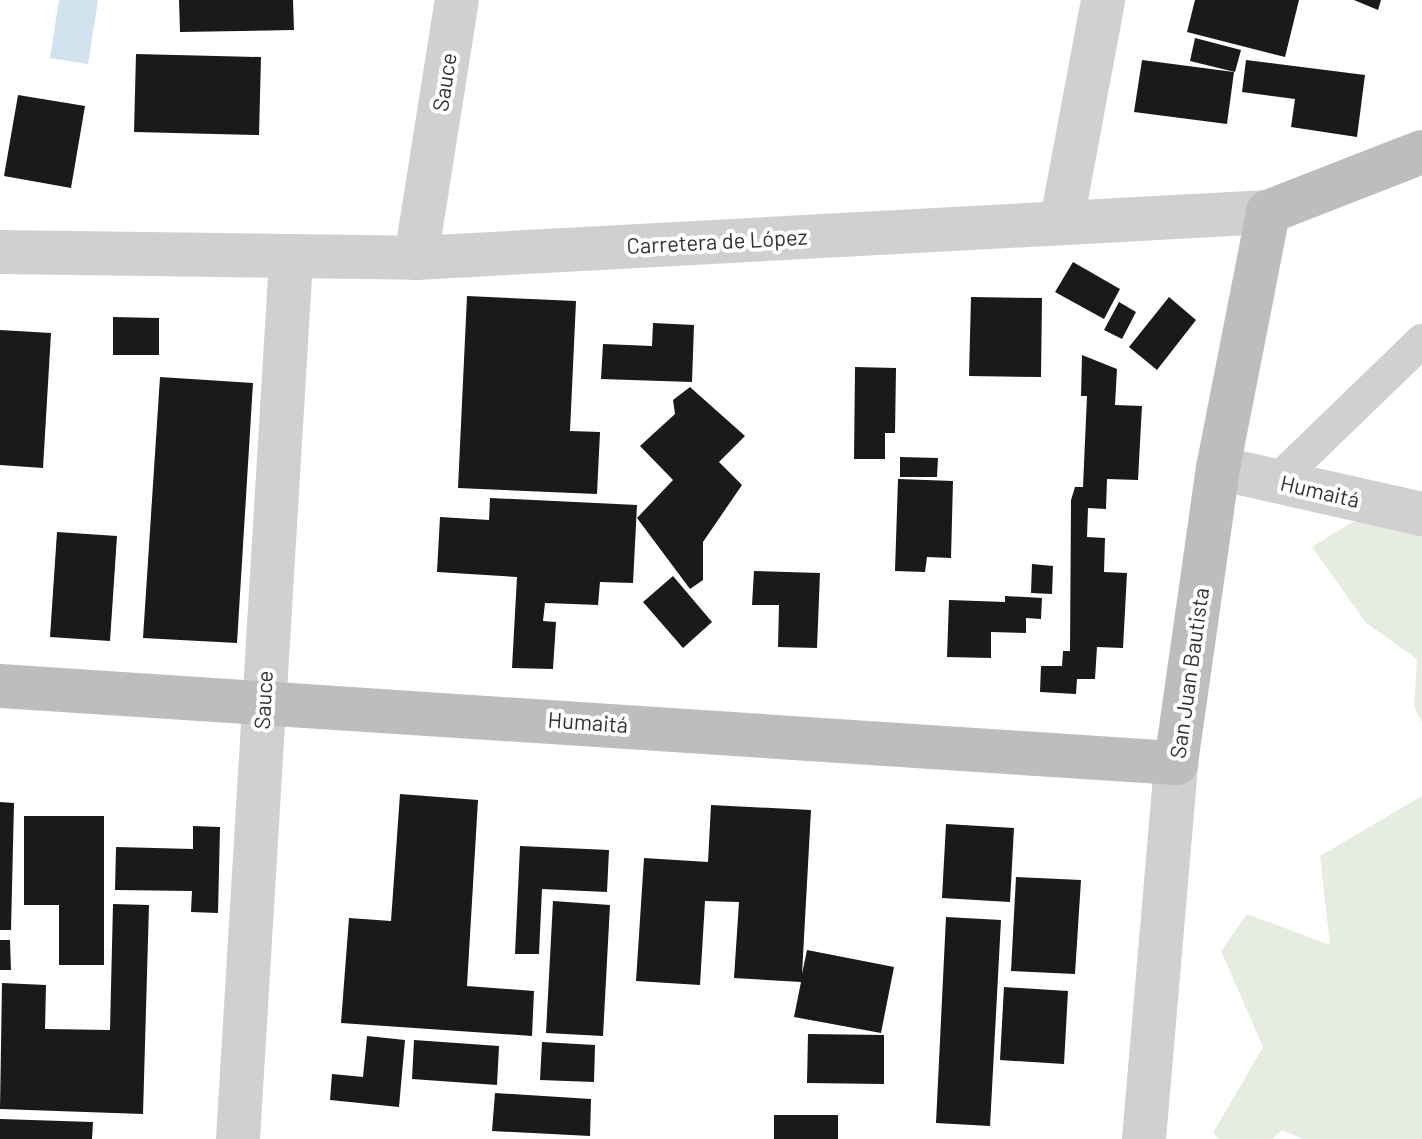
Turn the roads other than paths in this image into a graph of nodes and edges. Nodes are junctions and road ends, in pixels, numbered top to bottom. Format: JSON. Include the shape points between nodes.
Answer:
{"nodes":[{"id":1,"x":457,"y":0,"type":"edge"},
{"id":2,"x":1103,"y":0,"type":"edge"},
{"id":3,"x":1422,"y":152,"type":"edge"},
{"id":4,"x":1268,"y":212,"type":"junction"},
{"id":5,"x":1062,"y":220,"type":"junction"},
{"id":6,"x":0,"y":252,"type":"edge"},
{"id":7,"x":416,"y":258,"type":"junction"},
{"id":8,"x":291,"y":261,"type":"junction"},
{"id":9,"x":1422,"y":341,"type":"edge"},
{"id":10,"x":1218,"y":468,"type":"junction"},
{"id":11,"x":1277,"y":481,"type":"junction"},
{"id":12,"x":1422,"y":514,"type":"edge"},
{"id":13,"x":0,"y":686,"type":"edge"},
{"id":14,"x":263,"y":699,"type":"junction"},
{"id":15,"x":1176,"y":763,"type":"junction"},
{"id":16,"x":238,"y":1139,"type":"edge"},
{"id":17,"x":1144,"y":1139,"type":"edge"}],
"edges":[{"from":1,"to":7,"type":"street","name":"Sauce"},
{"from":2,"to":5,"type":"street"},
{"from":3,"to":4,"type":"street","name":"Carretera de López"},
{"from":4,"to":5,"type":"street","name":"Carretera de López"},
{"from":4,"to":10,"type":"street","name":"San Juan Bautista"},
{"from":5,"to":7,"type":"street","name":"Carretera de López"},
{"from":6,"to":8,"type":"street","name":"Carretera de López"},
{"from":7,"to":8,"type":"street","name":"Carretera de López"},
{"from":8,"to":14,"type":"street","name":"Sauce"},
{"from":9,"to":11,"type":"lane"},
{"from":10,"to":11,"type":"street","name":"Humaitá"},
{"from":10,"to":15,"type":"street","name":"San Juan Bautista"},
{"from":11,"to":12,"type":"street","name":"Humaitá"},
{"from":13,"to":14,"type":"street","name":"Humaitá"},
{"from":14,"to":15,"type":"street","name":"Humaitá"},
{"from":14,"to":16,"type":"street","name":"Sauce"},
{"from":15,"to":17,"type":"street","name":"San Juan Bautista"}]}
